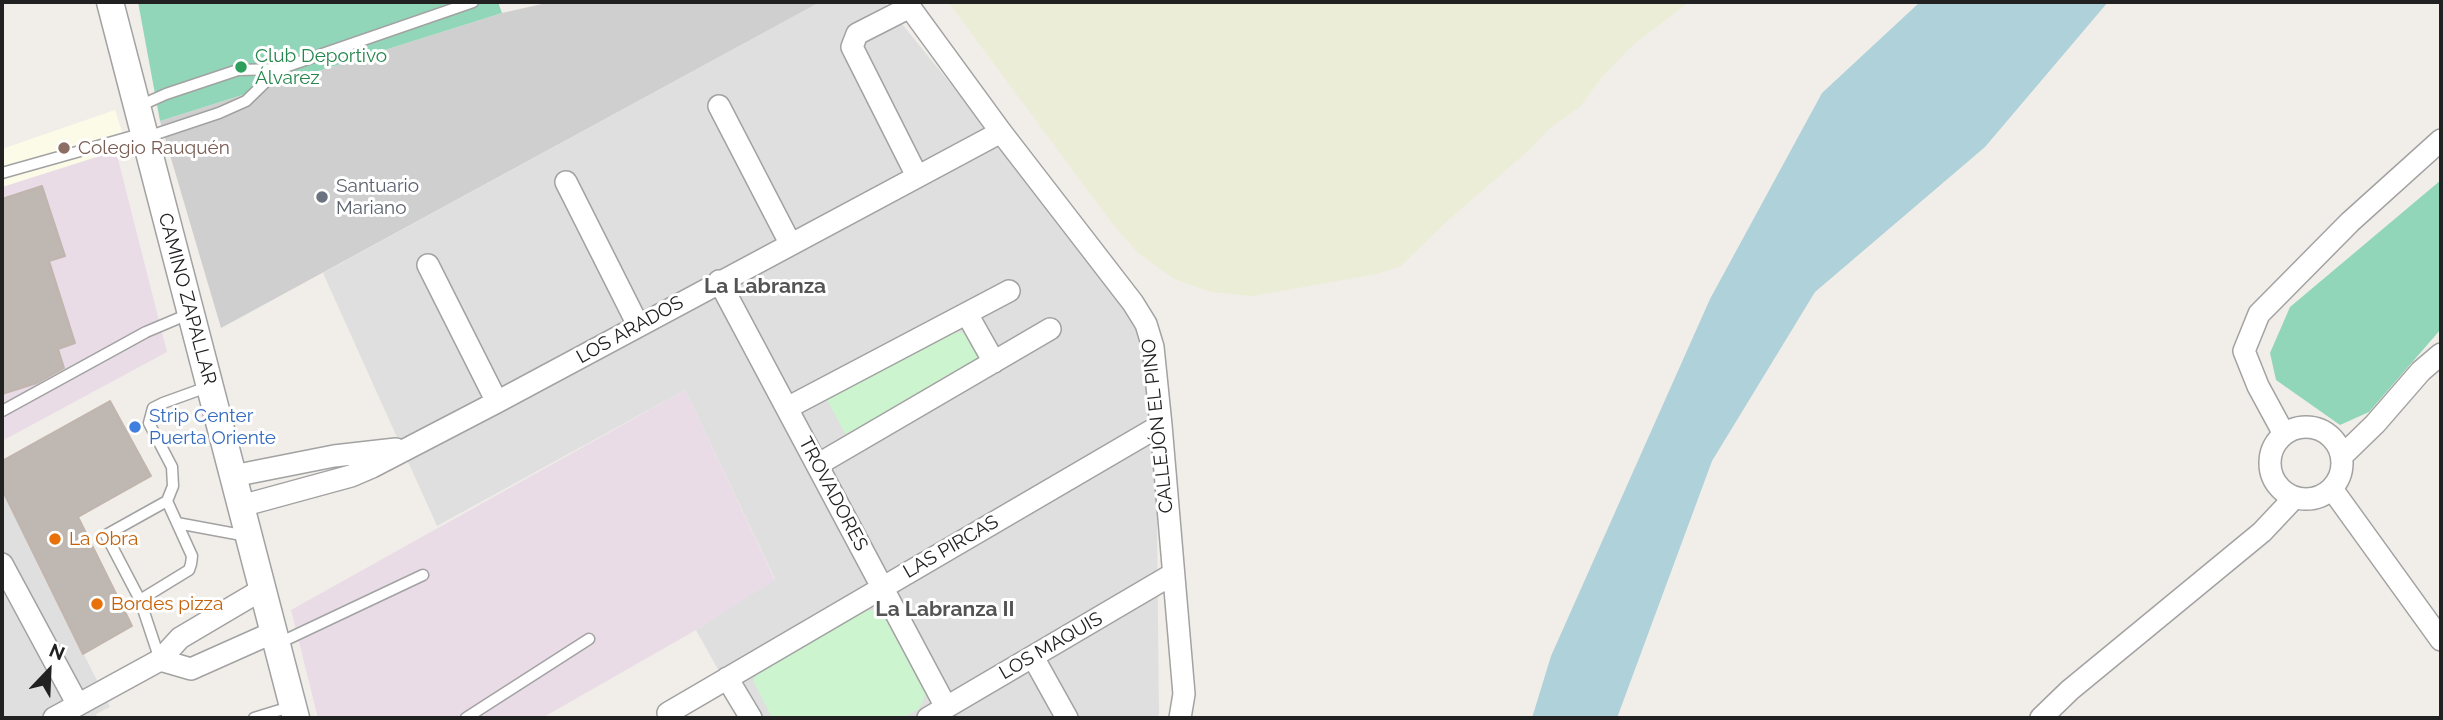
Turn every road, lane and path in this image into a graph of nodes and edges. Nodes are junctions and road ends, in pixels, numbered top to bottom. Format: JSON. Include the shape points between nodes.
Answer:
{"nodes":[{"id":1,"x":110,"y":2,"type":"edge"},
{"id":2,"x":473,"y":2,"type":"edge"},
{"id":3,"x":908,"y":5,"type":"edge"},
{"id":4,"x":279,"y":69,"type":"junction"},
{"id":5,"x":719,"y":106,"type":"dead end"},
{"id":6,"x":137,"y":107,"type":"junction"},
{"id":7,"x":1001,"y":132,"type":"junction"},
{"id":8,"x":145,"y":136,"type":"junction"},
{"id":9,"x":2441,"y":140,"type":"edge"},
{"id":10,"x":2,"y":173,"type":"edge"},
{"id":11,"x":917,"y":176,"type":"junction"},
{"id":12,"x":566,"y":182,"type":"dead end"},
{"id":13,"x":790,"y":243,"type":"junction"},
{"id":14,"x":428,"y":265,"type":"dead end"},
{"id":15,"x":719,"y":281,"type":"junction"},
{"id":16,"x":1009,"y":291,"type":"dead end"},
{"id":17,"x":191,"y":313,"type":"junction"},
{"id":18,"x":967,"y":314,"type":"junction"},
{"id":19,"x":638,"y":325,"type":"junction"},
{"id":20,"x":1050,"y":329,"type":"dead end"},
{"id":21,"x":2441,"y":354,"type":"edge"},
{"id":22,"x":994,"y":362,"type":"junction"},
{"id":23,"x":210,"y":386,"type":"junction"},
{"id":24,"x":497,"y":402,"type":"junction"},
{"id":25,"x":786,"y":408,"type":"junction"},
{"id":26,"x":2,"y":411,"type":"edge"},
{"id":27,"x":1161,"y":425,"type":"junction"},
{"id":28,"x":2284,"y":433,"type":"junction"},
{"id":29,"x":405,"y":448,"type":"junction"},
{"id":30,"x":2342,"y":456,"type":"junction"},
{"id":31,"x":817,"y":466,"type":"junction"},
{"id":32,"x":233,"y":476,"type":"junction"},
{"id":33,"x":2332,"y":489,"type":"junction"},
{"id":34,"x":2294,"y":498,"type":"junction"},
{"id":35,"x":167,"y":501,"type":"junction"},
{"id":36,"x":242,"y":506,"type":"junction"},
{"id":37,"x":177,"y":523,"type":"junction"},
{"id":38,"x":249,"y":536,"type":"junction"},
{"id":39,"x":2,"y":564,"type":"edge"},
{"id":40,"x":1173,"y":574,"type":"junction"},
{"id":41,"x":423,"y":575,"type":"dead end"},
{"id":42,"x":882,"y":587,"type":"junction"},
{"id":43,"x":263,"y":589,"type":"junction"},
{"id":44,"x":140,"y":600,"type":"junction"},
{"id":45,"x":276,"y":638,"type":"junction"},
{"id":46,"x":589,"y":639,"type":"dead end"},
{"id":47,"x":2441,"y":640,"type":"edge"},
{"id":48,"x":1033,"y":657,"type":"junction"},
{"id":49,"x":160,"y":660,"type":"junction"},
{"id":50,"x":727,"y":678,"type":"junction"},
{"id":51,"x":78,"y":705,"type":"junction"},
{"id":52,"x":295,"y":712,"type":"edge"},
{"id":53,"x":668,"y":713,"type":"dead end"},
{"id":54,"x":937,"y":713,"type":"edge"},
{"id":55,"x":54,"y":718,"type":"edge"},
{"id":56,"x":254,"y":718,"type":"edge"},
{"id":57,"x":466,"y":718,"type":"edge"},
{"id":58,"x":751,"y":718,"type":"edge"},
{"id":59,"x":1067,"y":718,"type":"edge"},
{"id":60,"x":1180,"y":718,"type":"edge"},
{"id":61,"x":2041,"y":718,"type":"edge"}],
"edges":[{"from":1,"to":6,"type":"street","name":"CAMINO ZAPALLAR"},
{"from":2,"to":4,"type":"lane"},
{"from":3,"to":7,"type":"street","name":"CALLEJÓN EL PINO"},
{"from":3,"to":11,"type":"street","via":[[857,34],[852,47]]},
{"from":4,"to":6,"type":"lane","via":[[238,70]]},
{"from":4,"to":8,"type":"lane","via":[[246,101]]},
{"from":5,"to":13,"type":"street"},
{"from":6,"to":8,"type":"street","name":"CAMINO ZAPALLAR"},
{"from":7,"to":11,"type":"street","name":"LOS ARADOS"},
{"from":7,"to":27,"type":"street","name":"CALLEJÓN EL PINO","via":[[1140,313],[1153,347]]},
{"from":8,"to":10,"type":"lane"},
{"from":8,"to":17,"type":"street","name":"CAMINO ZAPALLAR"},
{"from":9,"to":28,"type":"street","via":[[2350,222],[2259,314],[2244,351]]},
{"from":11,"to":13,"type":"street","name":"LOS ARADOS"},
{"from":12,"to":19,"type":"street"},
{"from":13,"to":15,"type":"street","name":"LOS ARADOS"},
{"from":14,"to":24,"type":"street"},
{"from":15,"to":19,"type":"street","name":"LOS ARADOS"},
{"from":15,"to":25,"type":"street","name":"TROVADORES"},
{"from":16,"to":18,"type":"street"},
{"from":17,"to":23,"type":"street","name":"CAMINO ZAPALLAR"},
{"from":17,"to":26,"type":"lane","via":[[146,332]]},
{"from":18,"to":22,"type":"street"},
{"from":18,"to":25,"type":"street"},
{"from":19,"to":24,"type":"street","name":"LOS ARADOS"},
{"from":20,"to":22,"type":"street"},
{"from":21,"to":30,"type":"street"},
{"from":22,"to":31,"type":"street"},
{"from":23,"to":32,"type":"street","name":"CAMINO ZAPALLAR"},
{"from":23,"to":35,"type":"lane","via":[[153,408],[149,423],[172,467],[173,486]]},
{"from":24,"to":29,"type":"street","name":"LOS ARADOS"},
{"from":25,"to":31,"type":"street","name":"TROVADORES"},
{"from":27,"to":40,"type":"street","name":"CALLEJÓN EL PINO"},
{"from":27,"to":42,"type":"street","name":"LAS PIRCAS"},
{"from":28,"to":30,"type":"street","via":[[2314,427],[2332,437]]},
{"from":28,"to":34,"type":"street","via":[[2270,452],[2269,463],[2276,485]]},
{"from":29,"to":32,"type":"street","name":"LOS ARADOS","via":[[334,456]]},
{"from":29,"to":36,"type":"street","name":"LOS ARADOS","via":[[351,475]]},
{"from":30,"to":33,"type":"street","via":[[2339,479]]},
{"from":31,"to":42,"type":"street","name":"TROVADORES"},
{"from":32,"to":36,"type":"street","name":"CAMINO ZAPALLAR"},
{"from":33,"to":34,"type":"street","via":[[2314,499]]},
{"from":33,"to":47,"type":"street"},
{"from":34,"to":61,"type":"street","via":[[2262,532]]},
{"from":35,"to":37,"type":"lane"},
{"from":35,"to":44,"type":"lane","via":[[106,535]]},
{"from":36,"to":38,"type":"street","name":"CAMINO ZAPALLAR"},
{"from":37,"to":38,"type":"lane"},
{"from":37,"to":44,"type":"lane","via":[[191,556],[189,570]]},
{"from":38,"to":43,"type":"street","name":"CAMINO ZAPALLAR"},
{"from":39,"to":51,"type":"street"},
{"from":40,"to":48,"type":"street","name":"LOS MAQUIS"},
{"from":40,"to":60,"type":"street","name":"CALLEJÓN EL PINO","via":[[1184,694]]},
{"from":41,"to":45,"type":"lane"},
{"from":42,"to":50,"type":"street","name":"LAS PIRCAS"},
{"from":42,"to":54,"type":"street","name":"TROVADORES"},
{"from":43,"to":45,"type":"street","name":"CAMINO ZAPALLAR"},
{"from":43,"to":49,"type":"street","via":[[180,638]]},
{"from":44,"to":49,"type":"lane"},
{"from":45,"to":49,"type":"street","via":[[191,669]]},
{"from":45,"to":52,"type":"street","name":"CAMINO ZAPALLAR"},
{"from":46,"to":57,"type":"lane"},
{"from":48,"to":54,"type":"street","name":"LOS MAQUIS"},
{"from":48,"to":59,"type":"street"},
{"from":49,"to":51,"type":"street"},
{"from":50,"to":53,"type":"street","name":"LAS PIRCAS"},
{"from":50,"to":58,"type":"street"},
{"from":51,"to":55,"type":"street"},
{"from":52,"to":56,"type":"lane"}]}
